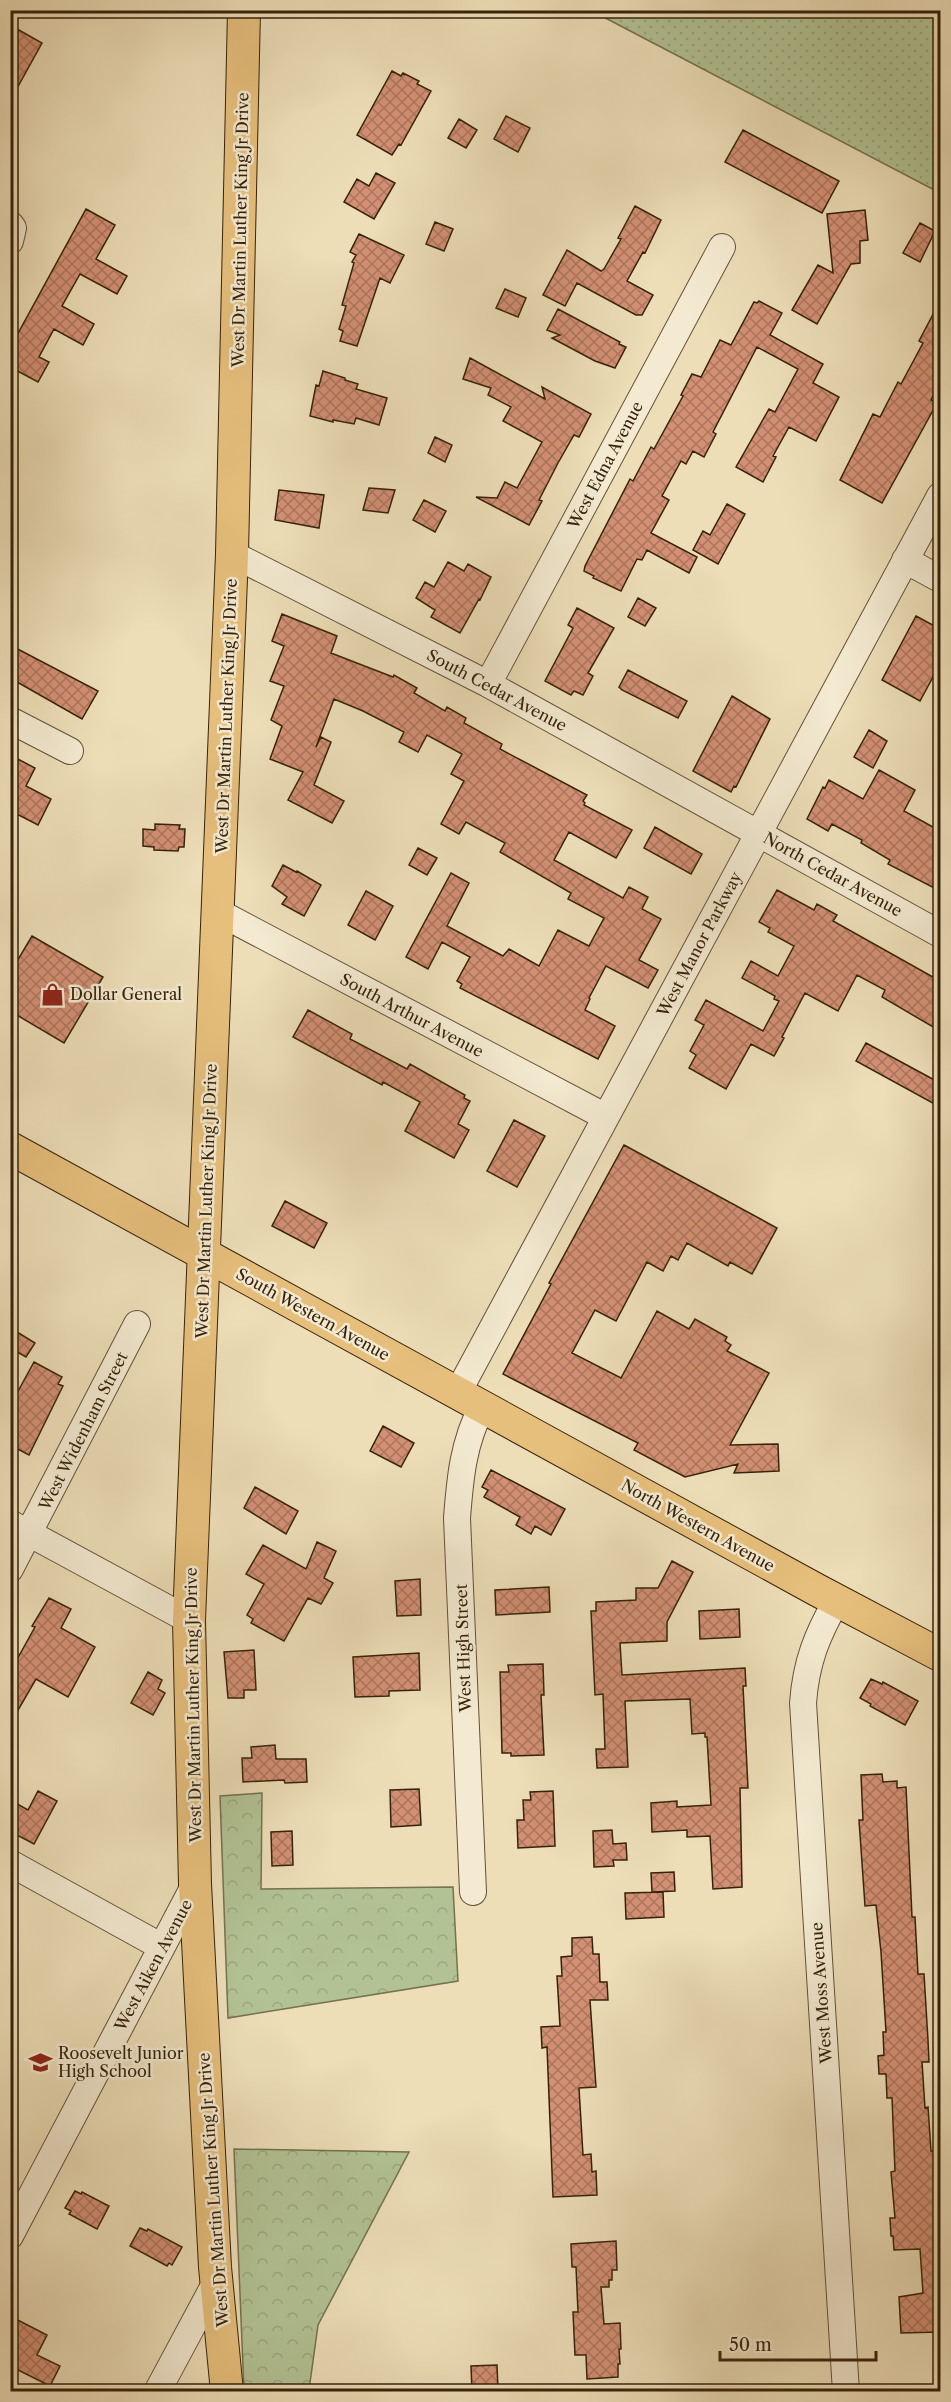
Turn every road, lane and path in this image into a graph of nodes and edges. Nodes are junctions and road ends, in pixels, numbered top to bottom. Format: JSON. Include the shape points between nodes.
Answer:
{"nodes":[{"id":1,"x":244,"y":10,"type":"edge"},
{"id":2,"x":722,"y":247,"type":"dead end"},
{"id":3,"x":940,"y":496,"type":"edge"},
{"id":4,"x":232,"y":554,"type":"junction"},
{"id":5,"x":905,"y":560,"type":"junction"},
{"id":6,"x":940,"y":579,"type":"edge"},
{"id":7,"x":488,"y":684,"type":"junction"},
{"id":8,"x":10,"y":720,"type":"edge"},
{"id":9,"x":70,"y":751,"type":"dead end"},
{"id":10,"x":758,"y":832,"type":"junction"},
{"id":11,"x":218,"y":912,"type":"junction"},
{"id":12,"x":940,"y":933,"type":"edge"},
{"id":13,"x":606,"y":1117,"type":"junction"},
{"id":14,"x":10,"y":1148,"type":"edge"},
{"id":15,"x":204,"y":1254,"type":"junction"},
{"id":16,"x":137,"y":1324,"type":"dead end"},
{"id":17,"x":470,"y":1400,"type":"junction"},
{"id":18,"x":20,"y":1529,"type":"edge"},
{"id":19,"x":10,"y":1569,"type":"edge"},
{"id":20,"x":837,"y":1600,"type":"junction"},
{"id":21,"x":189,"y":1620,"type":"junction"},
{"id":22,"x":940,"y":1656,"type":"edge"},
{"id":23,"x":10,"y":1863,"type":"edge"},
{"id":24,"x":195,"y":1884,"type":"junction"},
{"id":25,"x":473,"y":1892,"type":"dead end"},
{"id":26,"x":162,"y":1947,"type":"junction"},
{"id":27,"x":10,"y":2236,"type":"edge"},
{"id":28,"x":217,"y":2280,"type":"junction"},
{"id":29,"x":158,"y":2391,"type":"edge"},
{"id":30,"x":227,"y":2391,"type":"edge"},
{"id":31,"x":846,"y":2391,"type":"edge"}],
"edges":[{"from":1,"to":4,"type":"main road","name":"West Dr Martin Luther King Jr Drive"},
{"from":2,"to":7,"type":"street","name":"West Edna Avenue"},
{"from":3,"to":5,"type":"street","name":"West Manor Parkway"},
{"from":4,"to":7,"type":"street","name":"South Cedar Avenue"},
{"from":4,"to":11,"type":"main road","name":"West Dr Martin Luther King Jr Drive"},
{"from":5,"to":6,"type":"street"},
{"from":5,"to":10,"type":"street","name":"West Manor Parkway"},
{"from":7,"to":10,"type":"street","name":"South Cedar Avenue"},
{"from":8,"to":9,"type":"street"},
{"from":10,"to":12,"type":"street","name":"North Cedar Avenue"},
{"from":10,"to":13,"type":"street","name":"West Manor Parkway"},
{"from":11,"to":13,"type":"street","name":"South Arthur Avenue"},
{"from":11,"to":15,"type":"main road","name":"West Dr Martin Luther King Jr Drive"},
{"from":13,"to":17,"type":"street","name":"West Manor Parkway"},
{"from":14,"to":15,"type":"main road","name":"South Western Avenue"},
{"from":15,"to":17,"type":"main road","name":"South Western Avenue"},
{"from":15,"to":21,"type":"main road","name":"West Dr Martin Luther King Jr Drive"},
{"from":16,"to":18,"type":"street","name":"West Widenham Street"},
{"from":17,"to":20,"type":"main road","name":"North Western Avenue"},
{"from":17,"to":25,"type":"street","name":"West High Street","via":[[471,1428],[461,1466],[457,1518]]},
{"from":18,"to":19,"type":"street","name":"West Widenham Street"},
{"from":18,"to":21,"type":"street"},
{"from":20,"to":22,"type":"main road","name":"North Western Avenue"},
{"from":20,"to":31,"type":"street","name":"West Moss Avenue","via":[[812,1650],[803,1702]]},
{"from":21,"to":24,"type":"main road","name":"West Dr Martin Luther King Jr Drive"},
{"from":23,"to":26,"type":"street"},
{"from":24,"to":26,"type":"street","name":"West Aiken Avenue"},
{"from":24,"to":28,"type":"main road","name":"West Dr Martin Luther King Jr Drive"},
{"from":26,"to":27,"type":"street","name":"West Aiken Avenue"},
{"from":28,"to":29,"type":"street"},
{"from":28,"to":30,"type":"main road","name":"West Dr Martin Luther King Jr Drive"}]}
